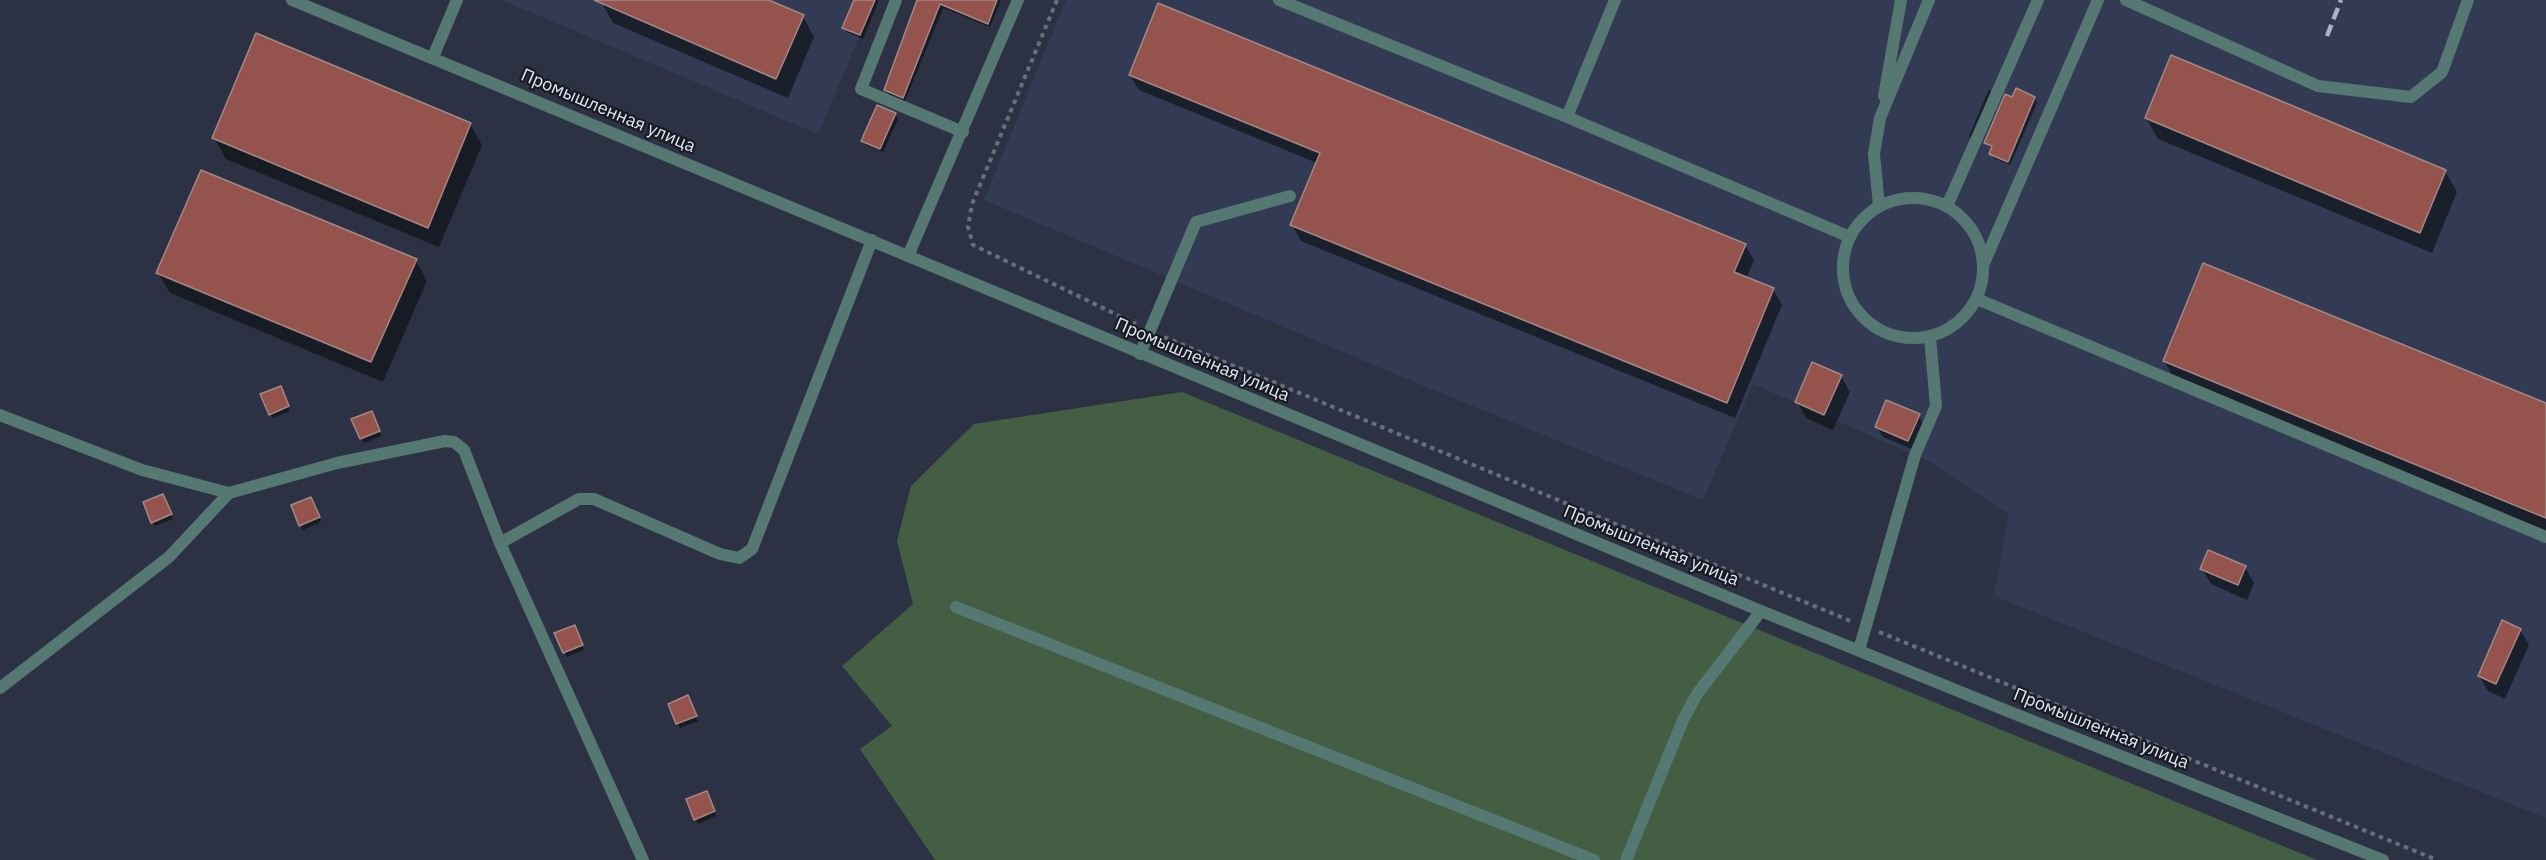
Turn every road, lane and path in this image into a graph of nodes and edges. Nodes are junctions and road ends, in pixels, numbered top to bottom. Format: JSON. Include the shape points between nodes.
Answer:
{"nodes":[{"id":1,"x":292,"y":0,"type":"edge"},
{"id":2,"x":457,"y":0,"type":"edge"},
{"id":3,"x":896,"y":0,"type":"edge"},
{"id":4,"x":1018,"y":0,"type":"edge"},
{"id":5,"x":1057,"y":0,"type":"edge"},
{"id":6,"x":1279,"y":0,"type":"edge"},
{"id":7,"x":1615,"y":0,"type":"edge"},
{"id":8,"x":1901,"y":0,"type":"edge"},
{"id":9,"x":1929,"y":0,"type":"edge"},
{"id":10,"x":2038,"y":0,"type":"edge"},
{"id":11,"x":2098,"y":0,"type":"edge"},
{"id":12,"x":2126,"y":0,"type":"edge"},
{"id":13,"x":2468,"y":0,"type":"edge"},
{"id":14,"x":433,"y":57,"type":"junction"},
{"id":15,"x":1567,"y":117,"type":"junction"},
{"id":16,"x":1880,"y":118,"type":"junction"},
{"id":17,"x":963,"y":132,"type":"junction"},
{"id":18,"x":1290,"y":196,"type":"dead end"},
{"id":19,"x":1947,"y":206,"type":"junction"},
{"id":20,"x":1879,"y":207,"type":"junction"},
{"id":21,"x":1850,"y":237,"type":"junction"},
{"id":22,"x":872,"y":240,"type":"junction"},
{"id":23,"x":909,"y":256,"type":"junction"},
{"id":24,"x":1984,"y":263,"type":"junction"},
{"id":25,"x":1977,"y":300,"type":"junction"},
{"id":26,"x":1150,"y":331,"type":"junction"},
{"id":27,"x":1930,"y":337,"type":"junction"},
{"id":28,"x":1140,"y":354,"type":"junction"},
{"id":29,"x":0,"y":415,"type":"edge"},
{"id":30,"x":229,"y":493,"type":"junction"},
{"id":31,"x":2546,"y":537,"type":"edge"},
{"id":32,"x":500,"y":543,"type":"junction"},
{"id":33,"x":956,"y":607,"type":"dead end"},
{"id":34,"x":1761,"y":611,"type":"junction"},
{"id":35,"x":1865,"y":627,"type":"junction"},
{"id":36,"x":1858,"y":650,"type":"junction"},
{"id":37,"x":0,"y":688,"type":"edge"},
{"id":38,"x":644,"y":860,"type":"edge"},
{"id":39,"x":1594,"y":860,"type":"edge"},
{"id":40,"x":1626,"y":860,"type":"edge"},
{"id":41,"x":2383,"y":860,"type":"edge"},
{"id":42,"x":2437,"y":860,"type":"edge"}],
"edges":[{"from":1,"to":14,"type":"street","name":"Промышленная улица"},
{"from":2,"to":14,"type":"street"},
{"from":3,"to":17,"type":"street","via":[[861,89]]},
{"from":4,"to":17,"type":"street"},
{"from":5,"to":26,"type":"path","via":[[972,204],[968,226],[973,245]]},
{"from":6,"to":15,"type":"street"},
{"from":7,"to":15,"type":"street"},
{"from":8,"to":16,"type":"street"},
{"from":9,"to":16,"type":"street"},
{"from":10,"to":19,"type":"street"},
{"from":11,"to":24,"type":"street"},
{"from":12,"to":13,"type":"street","via":[[2318,86],[2411,98],[2442,72]]},
{"from":14,"to":22,"type":"street","name":"Промышленная улица"},
{"from":15,"to":21,"type":"street"},
{"from":16,"to":20,"type":"street","via":[[1874,154]]},
{"from":17,"to":23,"type":"street"},
{"from":18,"to":26,"type":"street","via":[[1196,222]]},
{"from":19,"to":20,"type":"street","via":[[1920,198],[1892,201]]},
{"from":19,"to":24,"type":"street","via":[[1966,220],[1978,240]]},
{"from":20,"to":21,"type":"street","via":[[1862,220]]},
{"from":21,"to":27,"type":"street","via":[[1843,276],[1858,312],[1890,335]]},
{"from":22,"to":23,"type":"street","name":"Промышленная улица"},
{"from":22,"to":32,"type":"street","via":[[752,549],[739,558],[720,554],[594,499],[579,499]]},
{"from":23,"to":28,"type":"street","name":"Промышленная улица"},
{"from":24,"to":25,"type":"street"},
{"from":25,"to":27,"type":"street","via":[[1958,324]]},
{"from":25,"to":31,"type":"street"},
{"from":26,"to":28,"type":"street"},
{"from":26,"to":35,"type":"path"},
{"from":27,"to":35,"type":"street","via":[[1936,406],[1915,455]]},
{"from":28,"to":34,"type":"street","name":"Промышленная улица"},
{"from":29,"to":30,"type":"street","via":[[142,470]]},
{"from":30,"to":32,"type":"street","via":[[336,463],[454,442],[464,450]]},
{"from":30,"to":37,"type":"street","via":[[170,557]]},
{"from":32,"to":38,"type":"street"},
{"from":33,"to":39,"type":"street"},
{"from":34,"to":36,"type":"street","name":"Промышленная улица"},
{"from":34,"to":40,"type":"street","via":[[1697,694]]},
{"from":35,"to":36,"type":"street"},
{"from":35,"to":42,"type":"path"},
{"from":36,"to":41,"type":"street","name":"Промышленная улица"}]}
